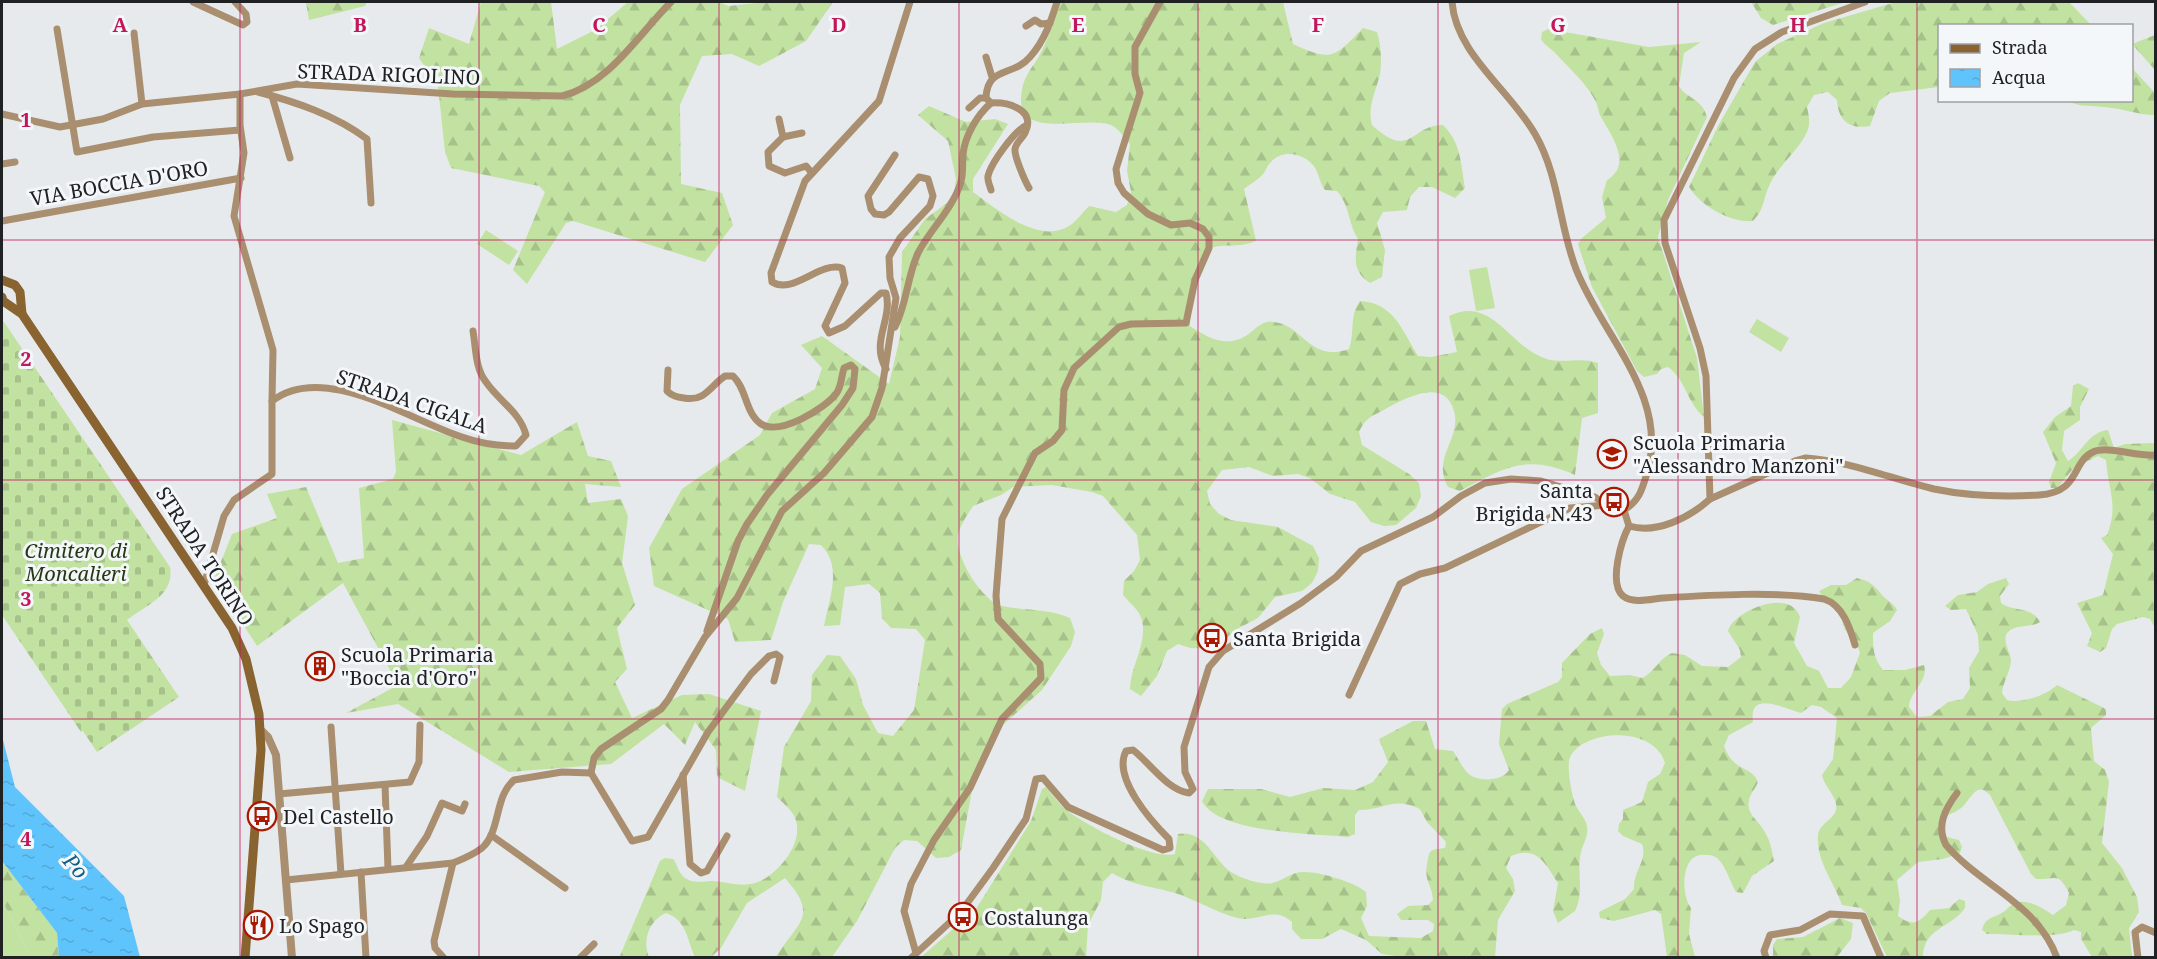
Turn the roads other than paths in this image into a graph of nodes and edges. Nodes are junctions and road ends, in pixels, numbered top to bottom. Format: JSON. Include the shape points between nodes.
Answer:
{"nodes":[{"id":1,"x":193,"y":2,"type":"edge"},
{"id":2,"x":235,"y":2,"type":"edge"},
{"id":3,"x":671,"y":2,"type":"edge"},
{"id":4,"x":910,"y":2,"type":"edge"},
{"id":5,"x":1058,"y":2,"type":"edge"},
{"id":6,"x":1160,"y":2,"type":"edge"},
{"id":7,"x":1452,"y":2,"type":"edge"},
{"id":8,"x":1865,"y":2,"type":"edge"},
{"id":9,"x":1050,"y":23,"type":"junction"},
{"id":10,"x":1026,"y":26,"type":"dead end"},
{"id":11,"x":57,"y":29,"type":"dead end"},
{"id":12,"x":134,"y":33,"type":"dead end"},
{"id":13,"x":986,"y":57,"type":"dead end"},
{"id":14,"x":992,"y":77,"type":"junction"},
{"id":15,"x":254,"y":91,"type":"junction"},
{"id":16,"x":240,"y":94,"type":"junction"},
{"id":17,"x":273,"y":96,"type":"junction"},
{"id":18,"x":989,"y":100,"type":"junction"},
{"id":19,"x":142,"y":104,"type":"junction"},
{"id":20,"x":969,"y":108,"type":"dead end"},
{"id":21,"x":2,"y":114,"type":"edge"},
{"id":22,"x":779,"y":119,"type":"dead end"},
{"id":23,"x":1027,"y":124,"type":"junction"},
{"id":24,"x":74,"y":125,"type":"junction"},
{"id":25,"x":240,"y":130,"type":"junction"},
{"id":26,"x":802,"y":133,"type":"dead end"},
{"id":27,"x":783,"y":137,"type":"junction"},
{"id":28,"x":895,"y":155,"type":"dead end"},
{"id":29,"x":290,"y":158,"type":"dead end"},
{"id":30,"x":15,"y":162,"type":"dead end"},
{"id":31,"x":2,"y":164,"type":"edge"},
{"id":32,"x":812,"y":173,"type":"junction"},
{"id":33,"x":242,"y":178,"type":"junction"},
{"id":34,"x":1029,"y":188,"type":"dead end"},
{"id":35,"x":991,"y":190,"type":"dead end"},
{"id":36,"x":371,"y":203,"type":"dead end"},
{"id":37,"x":2,"y":220,"type":"edge"},
{"id":38,"x":2,"y":280,"type":"edge"},
{"id":39,"x":2,"y":297,"type":"edge"},
{"id":40,"x":22,"y":314,"type":"junction"},
{"id":41,"x":473,"y":331,"type":"dead end"},
{"id":42,"x":891,"y":335,"type":"junction"},
{"id":43,"x":886,"y":369,"type":"junction"},
{"id":44,"x":668,"y":370,"type":"dead end"},
{"id":45,"x":272,"y":401,"type":"junction"},
{"id":46,"x":2156,"y":454,"type":"edge"},
{"id":47,"x":1710,"y":499,"type":"junction"},
{"id":48,"x":1606,"y":505,"type":"junction"},
{"id":49,"x":1624,"y":510,"type":"junction"},
{"id":50,"x":1629,"y":526,"type":"junction"},
{"id":51,"x":204,"y":585,"type":"junction"},
{"id":52,"x":705,"y":637,"type":"junction"},
{"id":53,"x":1855,"y":645,"type":"dead end"},
{"id":54,"x":774,"y":681,"type":"dead end"},
{"id":55,"x":1349,"y":694,"type":"dead end"},
{"id":56,"x":420,"y":725,"type":"dead end"},
{"id":57,"x":331,"y":727,"type":"dead end"},
{"id":58,"x":261,"y":730,"type":"junction"},
{"id":59,"x":591,"y":773,"type":"junction"},
{"id":60,"x":683,"y":775,"type":"junction"},
{"id":61,"x":385,"y":785,"type":"junction"},
{"id":62,"x":335,"y":789,"type":"junction"},
{"id":63,"x":1957,"y":793,"type":"dead end"},
{"id":64,"x":279,"y":794,"type":"junction"},
{"id":65,"x":465,"y":804,"type":"dead end"},
{"id":66,"x":491,"y":835,"type":"junction"},
{"id":67,"x":727,"y":836,"type":"dead end"},
{"id":68,"x":453,"y":863,"type":"junction"},
{"id":69,"x":406,"y":867,"type":"junction"},
{"id":70,"x":388,"y":869,"type":"junction"},
{"id":71,"x":361,"y":872,"type":"junction"},
{"id":72,"x":342,"y":874,"type":"junction"},
{"id":73,"x":286,"y":880,"type":"junction"},
{"id":74,"x":565,"y":888,"type":"dead end"},
{"id":75,"x":2156,"y":933,"type":"edge"},
{"id":76,"x":594,"y":944,"type":"dead end"},
{"id":77,"x":914,"y":955,"type":"edge"},
{"id":78,"x":245,"y":957,"type":"edge"},
{"id":79,"x":292,"y":957,"type":"edge"},
{"id":80,"x":366,"y":957,"type":"edge"},
{"id":81,"x":444,"y":957,"type":"edge"},
{"id":82,"x":580,"y":957,"type":"edge"},
{"id":83,"x":1766,"y":957,"type":"edge"},
{"id":84,"x":1881,"y":957,"type":"edge"},
{"id":85,"x":2057,"y":957,"type":"edge"},
{"id":86,"x":2138,"y":957,"type":"edge"}],
"edges":[{"from":1,"to":2,"type":"street","via":[[243,25],[247,22],[246,14]]},
{"from":3,"to":15,"type":"street","name":"STRADA RIGOLINO","via":[[600,78],[579,92],[562,96],[389,91],[320,84]]},
{"from":4,"to":32,"type":"street","via":[[879,101]]},
{"from":5,"to":9,"type":"street"},
{"from":6,"to":77,"type":"street","via":[[1135,47],[1140,93],[1116,169],[1118,183],[1148,214],[1171,225],[1190,223],[1203,228],[1209,237],[1209,248],[1195,280],[1186,323],[1119,327],[1074,368],[1064,390],[1062,430],[1035,453],[1006,507],[996,596],[998,619],[1040,664],[1041,678],[1002,719],[970,788],[934,840],[911,884],[904,911]]},
{"from":7,"to":49,"type":"street","via":[[1464,43],[1524,114],[1537,136],[1552,175],[1576,269],[1642,390],[1651,425],[1651,460],[1640,497]]},
{"from":8,"to":47,"type":"street","via":[[1782,32],[1755,49],[1734,78],[1664,220],[1665,243],[1706,376]]},
{"from":9,"to":10,"type":"street","via":[[1035,20]]},
{"from":9,"to":14,"type":"street","via":[[1029,59]]},
{"from":11,"to":24,"type":"street"},
{"from":12,"to":19,"type":"street"},
{"from":13,"to":14,"type":"street"},
{"from":14,"to":18,"type":"street","via":[[987,84]]},
{"from":15,"to":16,"type":"street","name":"STRADA RIGOLINO"},
{"from":15,"to":17,"type":"street"},
{"from":16,"to":19,"type":"street","name":"STRADA RIGOLINO"},
{"from":16,"to":25,"type":"street"},
{"from":17,"to":29,"type":"street"},
{"from":17,"to":36,"type":"street","via":[[315,110],[367,139]]},
{"from":18,"to":20,"type":"street","via":[[980,98]]},
{"from":18,"to":23,"type":"street","via":[[1018,107]]},
{"from":18,"to":42,"type":"street","via":[[967,138],[958,192],[919,251],[903,309]]},
{"from":19,"to":24,"type":"street","name":"STRADA RIGOLINO","via":[[104,119]]},
{"from":21,"to":24,"type":"street","name":"STRADA RIGOLINO","via":[[60,127]]},
{"from":22,"to":27,"type":"street"},
{"from":23,"to":34,"type":"street","via":[[1015,146]]},
{"from":23,"to":35,"type":"street","via":[[1012,135],[988,176]]},
{"from":24,"to":25,"type":"street","via":[[77,152],[153,137]]},
{"from":25,"to":33,"type":"street","via":[[244,153]]},
{"from":26,"to":27,"type":"street"},
{"from":27,"to":32,"type":"street","via":[[768,152],[769,166],[785,172],[806,166]]},
{"from":28,"to":42,"type":"street","via":[[868,196],[875,214],[889,212],[919,177],[928,179],[933,196],[930,206],[900,238],[889,257],[890,278],[897,298]]},
{"from":30,"to":31,"type":"street"},
{"from":32,"to":43,"type":"street","via":[[792,212],[771,281],[783,285],[829,268],[842,268],[845,283],[825,326],[829,333],[845,326],[886,292],[888,306],[879,354]]},
{"from":33,"to":37,"type":"street","name":"VIA BOCCIA D'ORO"},
{"from":33,"to":45,"type":"street","via":[[234,216],[273,350]]},
{"from":38,"to":40,"type":"main road","name":"STRADA TORINO","via":[[15,285],[20,292]]},
{"from":39,"to":40,"type":"main road","name":"STRADA TORINO"},
{"from":40,"to":51,"type":"main road","name":"STRADA TORINO"},
{"from":41,"to":45,"type":"street","name":"STRADA CIGALA","via":[[477,364],[484,381],[523,423],[526,435],[516,447],[462,438],[336,388],[300,388],[282,393]]},
{"from":42,"to":43,"type":"street"},
{"from":43,"to":52,"type":"street","via":[[872,417],[824,473],[782,511],[738,598]]},
{"from":44,"to":52,"type":"street","via":[[667,391],[689,399],[702,397],[724,376],[733,376],[756,419],[773,427],[799,420],[820,408],[839,389],[844,368],[851,365],[855,371],[853,388],[842,405],[747,524]]},
{"from":45,"to":51,"type":"street","via":[[272,474],[234,500],[224,516]]},
{"from":46,"to":47,"type":"street","via":[[2098,450],[2088,454],[2073,478],[2056,491],[2007,496],[1936,489],[1806,458]]},
{"from":47,"to":50,"type":"street","via":[[1695,511],[1654,529]]},
{"from":48,"to":49,"type":"street"},
{"from":48,"to":55,"type":"street","via":[[1570,508],[1444,568],[1400,584]]},
{"from":48,"to":77,"type":"street","via":[[1595,497],[1541,481],[1511,479],[1485,483],[1433,517],[1361,551],[1336,577],[1223,651],[1209,667],[1184,747],[1185,772],[1193,789],[1189,793],[1159,774],[1133,750],[1126,751],[1123,766],[1128,781],[1149,820],[1169,840],[1170,848],[1162,850],[1068,807],[1043,778],[1036,779],[1026,819],[993,868],[960,913]]},
{"from":49,"to":50,"type":"street"},
{"from":50,"to":53,"type":"street","via":[[1617,566],[1617,582],[1623,596],[1635,600],[1703,596],[1824,599],[1836,606]]},
{"from":51,"to":58,"type":"main road","name":"STRADA TORINO","via":[[242,648]]},
{"from":52,"to":59,"type":"street","via":[[661,709],[601,749]]},
{"from":54,"to":60,"type":"street","via":[[780,657],[776,654],[752,674],[708,732]]},
{"from":56,"to":61,"type":"street","via":[[419,762],[410,782]]},
{"from":57,"to":62,"type":"street"},
{"from":58,"to":64,"type":"street","via":[[276,754]]},
{"from":58,"to":78,"type":"main road","name":"STRADA TORINO"},
{"from":59,"to":60,"type":"street","via":[[632,841],[648,837]]},
{"from":59,"to":66,"type":"street","via":[[562,772],[514,780],[501,800]]},
{"from":60,"to":67,"type":"street","via":[[693,870],[707,871]]},
{"from":61,"to":62,"type":"street"},
{"from":61,"to":70,"type":"street"},
{"from":62,"to":64,"type":"street"},
{"from":62,"to":72,"type":"street"},
{"from":63,"to":85,"type":"street","via":[[1942,822],[1941,836],[1946,845],[2036,920]]},
{"from":64,"to":73,"type":"street"},
{"from":65,"to":69,"type":"street","via":[[462,811],[442,803],[427,836]]},
{"from":66,"to":68,"type":"street","via":[[484,847]]},
{"from":66,"to":74,"type":"street"},
{"from":68,"to":69,"type":"street"},
{"from":68,"to":81,"type":"street","via":[[434,941]]},
{"from":69,"to":70,"type":"street"},
{"from":70,"to":71,"type":"street"},
{"from":71,"to":72,"type":"street"},
{"from":71,"to":80,"type":"street"},
{"from":72,"to":73,"type":"street"},
{"from":73,"to":79,"type":"street"},
{"from":75,"to":86,"type":"street","via":[[2142,927],[2135,932]]},
{"from":76,"to":82,"type":"street"},
{"from":83,"to":84,"type":"street","via":[[1764,951],[1770,935],[1800,930],[1830,914],[1863,916]]}]}
